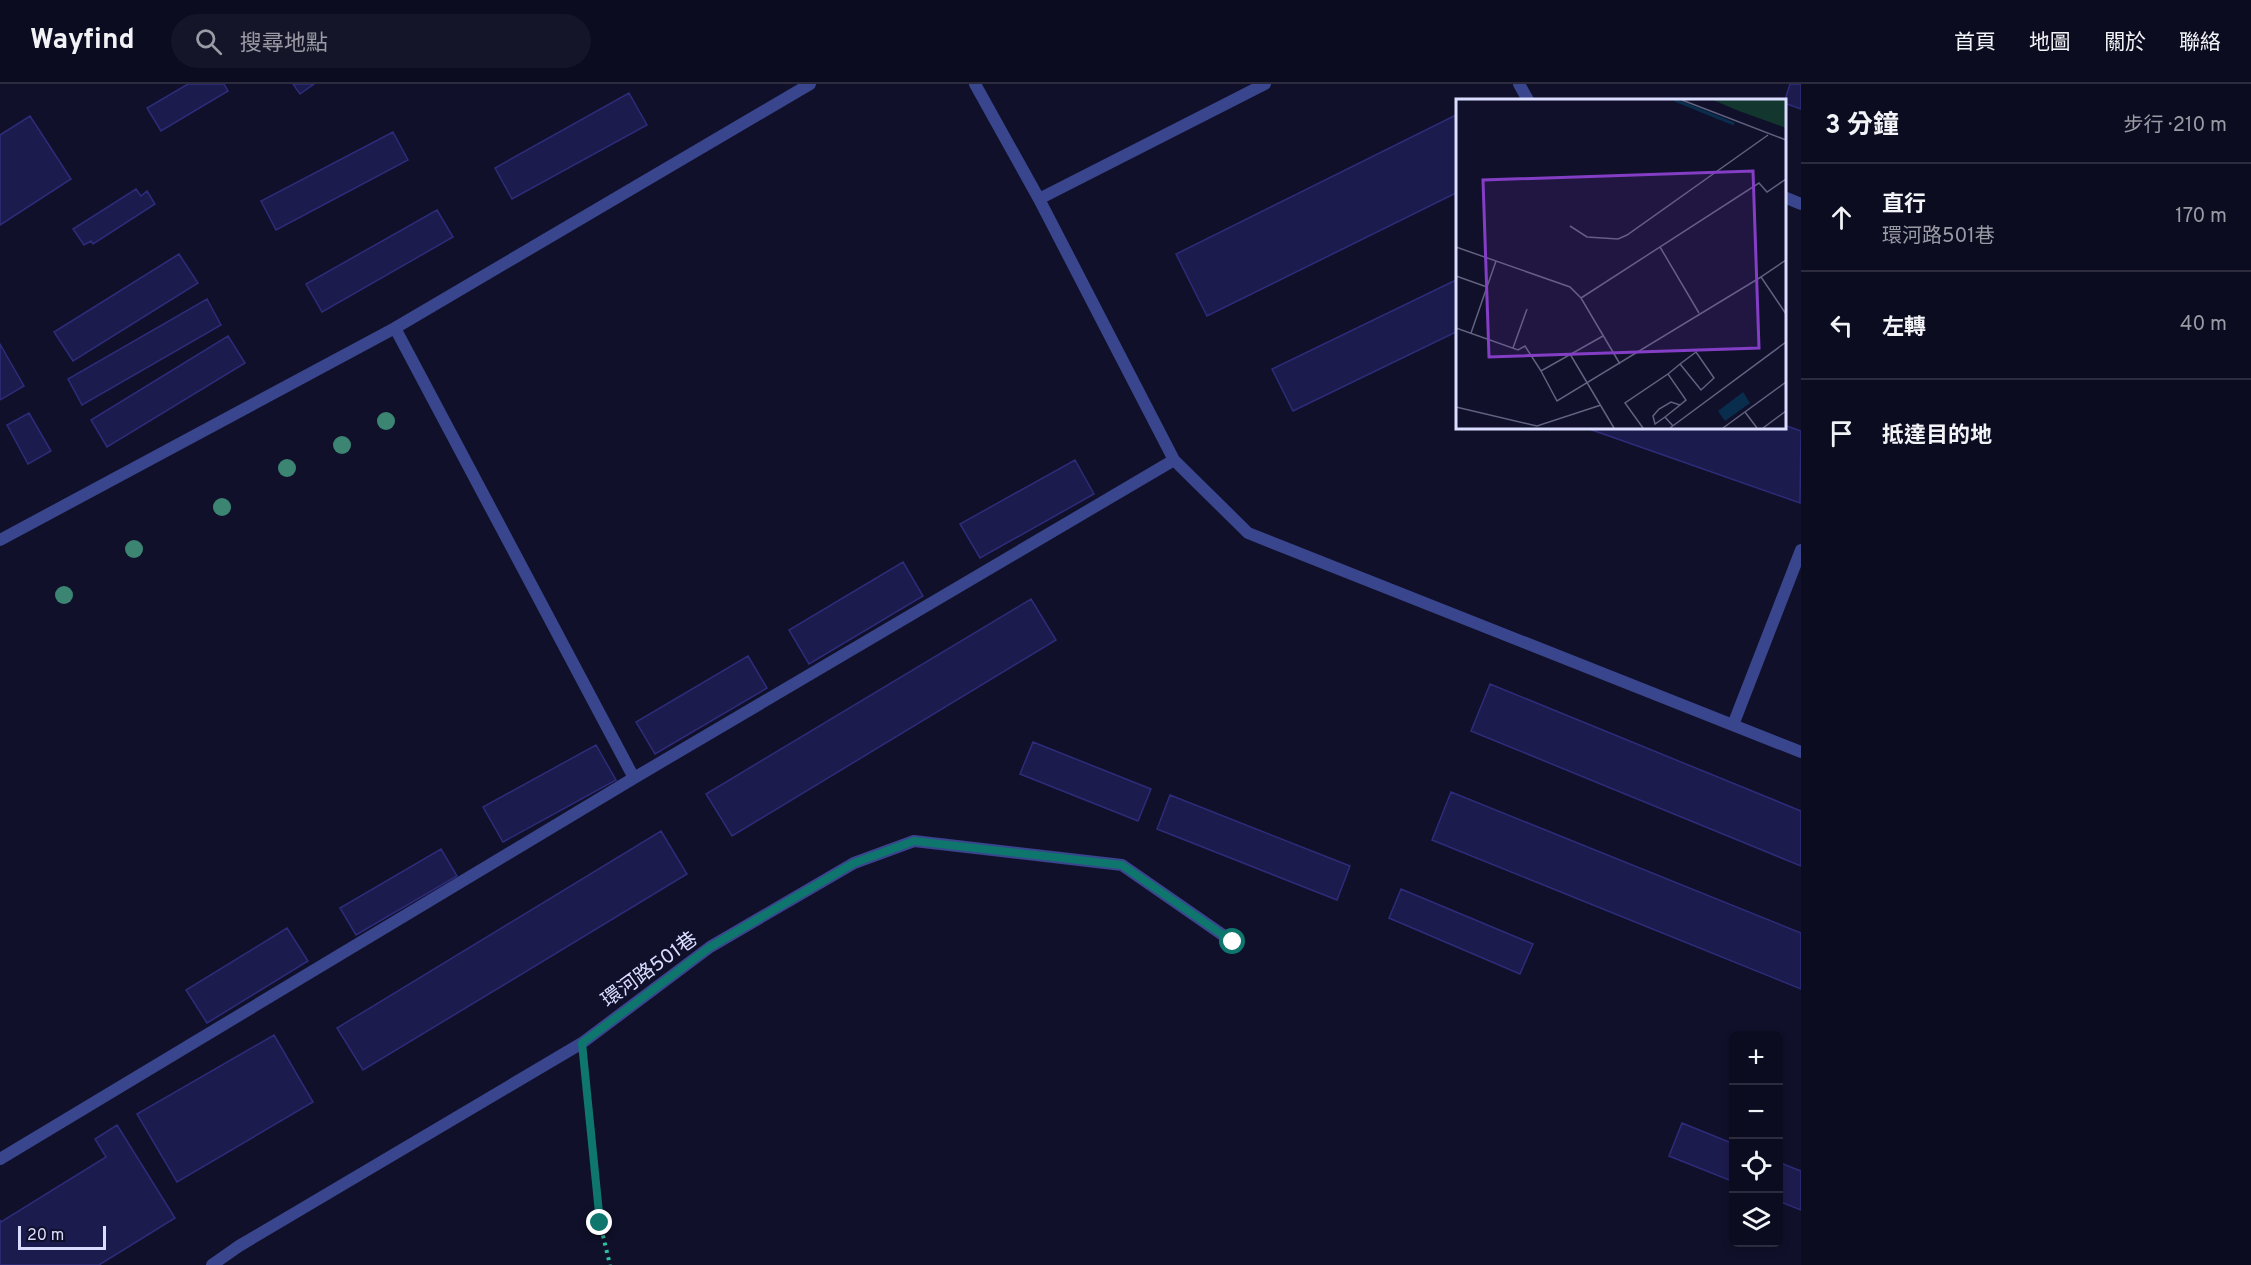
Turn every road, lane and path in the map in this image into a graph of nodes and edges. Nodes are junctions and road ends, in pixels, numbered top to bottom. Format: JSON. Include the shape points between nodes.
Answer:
{"nodes":[{"id":1,"x":810,"y":84,"type":"edge"},
{"id":2,"x":975,"y":84,"type":"edge"},
{"id":3,"x":1519,"y":84,"type":"edge"},
{"id":4,"x":1260,"y":85,"type":"edge"},
{"id":5,"x":1527,"y":99,"type":"edge"},
{"id":6,"x":1786,"y":197,"type":"edge"},
{"id":7,"x":1039,"y":199,"type":"junction"},
{"id":8,"x":1801,"y":204,"type":"edge"},
{"id":9,"x":395,"y":328,"type":"junction"},
{"id":10,"x":1173,"y":460,"type":"junction"},
{"id":11,"x":0,"y":540,"type":"edge"},
{"id":12,"x":1800,"y":553,"type":"edge"},
{"id":13,"x":1733,"y":725,"type":"junction"},
{"id":14,"x":1801,"y":752,"type":"edge"},
{"id":15,"x":634,"y":778,"type":"junction"},
{"id":16,"x":1233,"y":942,"type":"dead end"},
{"id":17,"x":582,"y":1043,"type":"junction"},
{"id":18,"x":0,"y":1159,"type":"edge"},
{"id":19,"x":212,"y":1265,"type":"edge"},
{"id":20,"x":610,"y":1265,"type":"edge"}],
"edges":[{"from":1,"to":9,"type":"lane"},
{"from":2,"to":7,"type":"lane"},
{"from":3,"to":5,"type":"lane"},
{"from":4,"to":7,"type":"lane"},
{"from":6,"to":8,"type":"lane"},
{"from":7,"to":10,"type":"lane"},
{"from":9,"to":11,"type":"lane"},
{"from":9,"to":15,"type":"lane"},
{"from":10,"to":13,"type":"lane","via":[[1248,533]]},
{"from":10,"to":15,"type":"lane"},
{"from":12,"to":13,"type":"lane"},
{"from":13,"to":14,"type":"lane"},
{"from":15,"to":18,"type":"lane"},
{"from":16,"to":17,"type":"lane","name":"環河路501巷","via":[[1122,865],[914,841],[854,863],[710,947]]},
{"from":17,"to":19,"type":"lane","name":"環河路501巷"},
{"from":17,"to":20,"type":"path","via":[[600,1223]]}]}
